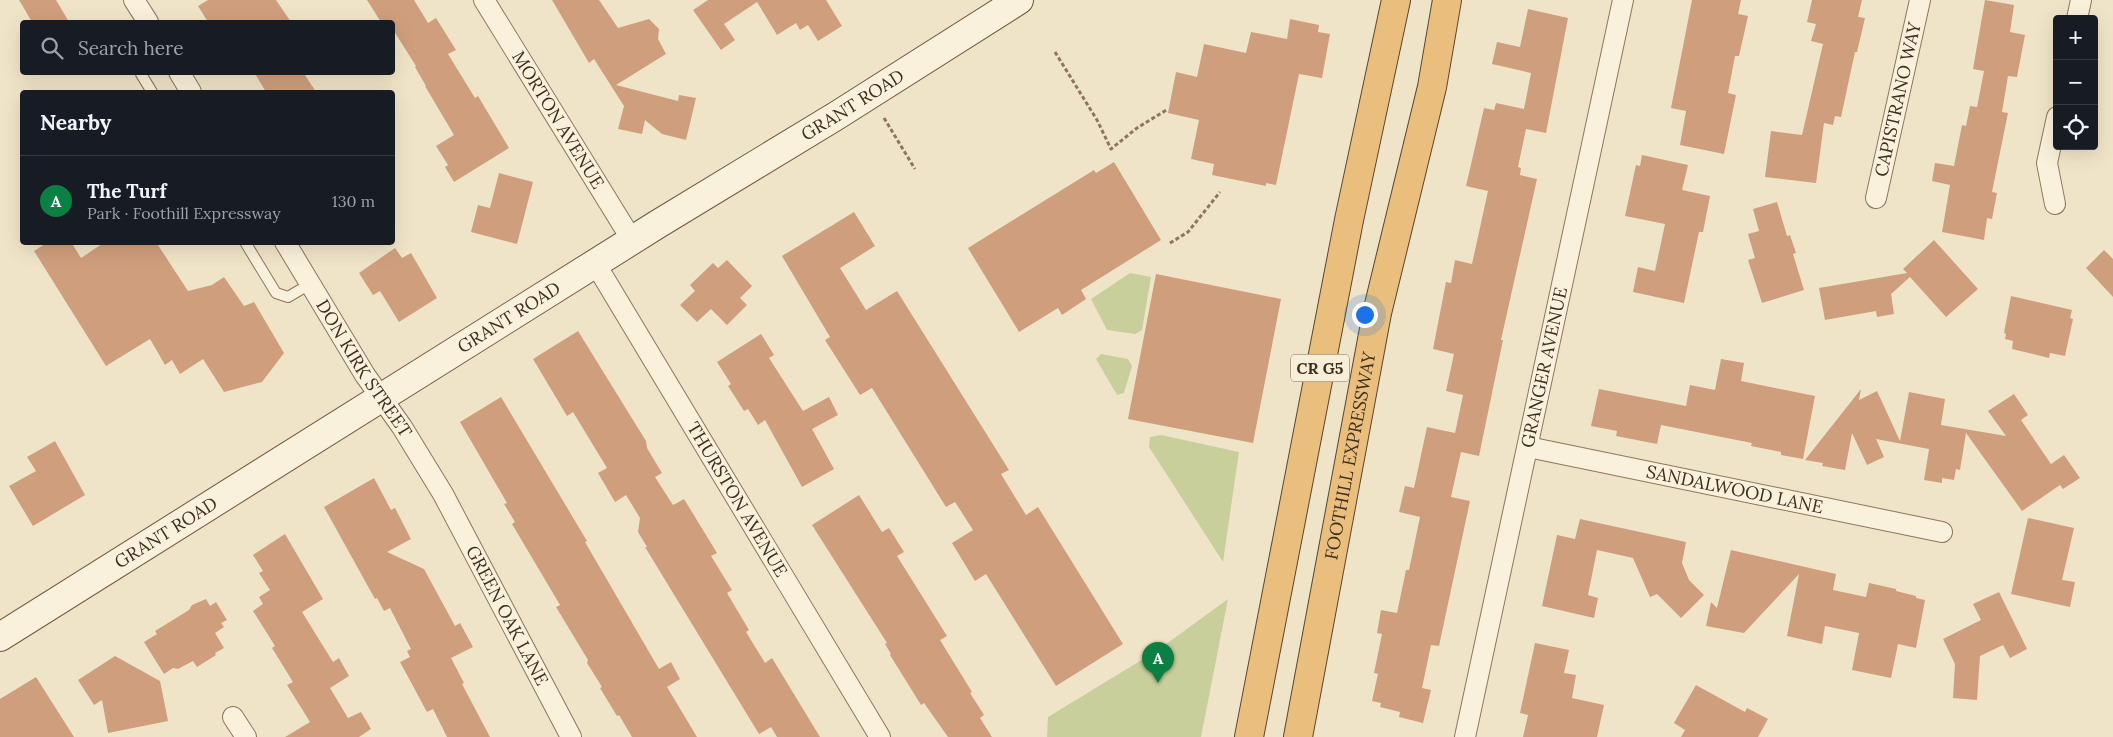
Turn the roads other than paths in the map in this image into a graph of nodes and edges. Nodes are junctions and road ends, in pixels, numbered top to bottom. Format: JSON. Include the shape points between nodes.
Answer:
{"nodes":[{"id":1,"x":134,"y":0,"type":"edge"},
{"id":2,"x":484,"y":0,"type":"edge"},
{"id":3,"x":1018,"y":0,"type":"edge"},
{"id":4,"x":1396,"y":0,"type":"edge"},
{"id":5,"x":1447,"y":0,"type":"edge"},
{"id":6,"x":1623,"y":0,"type":"edge"},
{"id":7,"x":1920,"y":0,"type":"edge"},
{"id":8,"x":2081,"y":0,"type":"edge"},
{"id":9,"x":2078,"y":15,"type":"edge"},
{"id":10,"x":147,"y":20,"type":"edge"},
{"id":11,"x":142,"y":75,"type":"edge"},
{"id":12,"x":181,"y":75,"type":"edge"},
{"id":13,"x":151,"y":90,"type":"edge"},
{"id":14,"x":190,"y":90,"type":"edge"},
{"id":15,"x":2053,"y":137,"type":"edge"},
{"id":16,"x":1876,"y":198,"type":"dead end"},
{"id":17,"x":2055,"y":204,"type":"dead end"},
{"id":18,"x":632,"y":240,"type":"junction"},
{"id":19,"x":247,"y":245,"type":"edge"},
{"id":20,"x":287,"y":245,"type":"edge"},
{"id":21,"x":595,"y":264,"type":"junction"},
{"id":22,"x":310,"y":284,"type":"junction"},
{"id":23,"x":382,"y":398,"type":"junction"},
{"id":24,"x":1528,"y":447,"type":"junction"},
{"id":25,"x":443,"y":494,"type":"joint"},
{"id":26,"x":1942,"y":532,"type":"dead end"},
{"id":27,"x":0,"y":637,"type":"edge"},
{"id":28,"x":233,"y":717,"type":"dead end"},
{"id":29,"x":246,"y":737,"type":"edge"},
{"id":30,"x":571,"y":737,"type":"edge"},
{"id":31,"x":880,"y":737,"type":"edge"},
{"id":32,"x":1249,"y":737,"type":"edge"},
{"id":33,"x":1298,"y":737,"type":"edge"},
{"id":34,"x":1465,"y":737,"type":"edge"}],
"edges":[{"from":1,"to":10,"type":"street"},
{"from":2,"to":18,"type":"street","name":"MORTON AVENUE"},
{"from":3,"to":18,"type":"main road","name":"GRANT ROAD","via":[[819,127]]},
{"from":4,"to":32,"type":"highway","number":"CR G5","via":[[1349,220]]},
{"from":5,"to":33,"type":"highway","name":"FOOTHILL EXPRESSWAY","number":"CR G5","via":[[1432,87],[1377,313]]},
{"from":6,"to":24,"type":"street","name":"GRANGER AVENUE"},
{"from":7,"to":16,"type":"street","name":"CAPISTRANO WAY"},
{"from":8,"to":9,"type":"street"},
{"from":11,"to":13,"type":"lane"},
{"from":12,"to":14,"type":"street"},
{"from":15,"to":17,"type":"street","via":[[2048,163]]},
{"from":18,"to":21,"type":"main road","name":"GRANT ROAD"},
{"from":19,"to":22,"type":"lane","via":[[276,293],[288,297]]},
{"from":20,"to":22,"type":"street","name":"DON KIRK STREET"},
{"from":21,"to":23,"type":"main road","name":"GRANT ROAD"},
{"from":21,"to":31,"type":"street","name":"THURSTON AVENUE"},
{"from":22,"to":23,"type":"street","name":"DON KIRK STREET"},
{"from":23,"to":25,"type":"street","name":"DON KIRK STREET"},
{"from":23,"to":27,"type":"main road","name":"GRANT ROAD"},
{"from":24,"to":26,"type":"street","name":"SANDALWOOD LANE"},
{"from":24,"to":34,"type":"street","name":"GRANGER AVENUE"},
{"from":25,"to":30,"type":"street","name":"GREEN OAK LANE"},
{"from":28,"to":29,"type":"street"}]}
